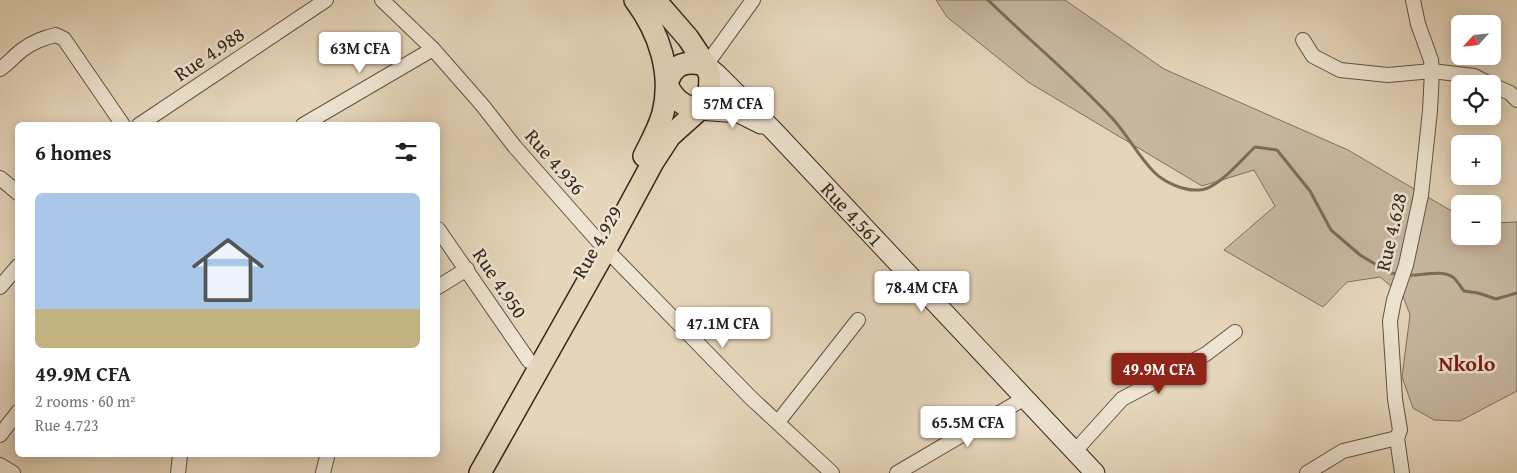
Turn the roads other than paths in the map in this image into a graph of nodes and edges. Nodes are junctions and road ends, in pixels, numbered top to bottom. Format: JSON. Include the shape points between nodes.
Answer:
{"nodes":[{"id":1,"x":326,"y":0,"type":"edge"},
{"id":2,"x":382,"y":0,"type":"edge"},
{"id":3,"x":635,"y":0,"type":"edge"},
{"id":4,"x":655,"y":0,"type":"edge"},
{"id":5,"x":753,"y":0,"type":"edge"},
{"id":6,"x":1413,"y":0,"type":"edge"},
{"id":7,"x":1304,"y":40,"type":"dead end"},
{"id":8,"x":433,"y":49,"type":"junction"},
{"id":9,"x":706,"y":65,"type":"junction"},
{"id":10,"x":0,"y":70,"type":"edge"},
{"id":11,"x":1432,"y":71,"type":"junction"},
{"id":12,"x":1466,"y":75,"type":"edge"},
{"id":13,"x":667,"y":85,"type":"junction"},
{"id":14,"x":1501,"y":89,"type":"edge"},
{"id":15,"x":1517,"y":100,"type":"edge"},
{"id":16,"x":704,"y":103,"type":"junction"},
{"id":17,"x":121,"y":122,"type":"edge"},
{"id":18,"x":146,"y":122,"type":"edge"},
{"id":19,"x":308,"y":122,"type":"edge"},
{"id":20,"x":773,"y":130,"type":"junction"},
{"id":21,"x":0,"y":178,"type":"edge"},
{"id":22,"x":15,"y":190,"type":"edge"},
{"id":23,"x":440,"y":232,"type":"edge"},
{"id":24,"x":602,"y":245,"type":"junction"},
{"id":25,"x":466,"y":269,"type":"junction"},
{"id":26,"x":15,"y":272,"type":"edge"},
{"id":27,"x":440,"y":286,"type":"edge"},
{"id":28,"x":0,"y":287,"type":"edge"},
{"id":29,"x":858,"y":320,"type":"dead end"},
{"id":30,"x":1235,"y":332,"type":"dead end"},
{"id":31,"x":529,"y":361,"type":"junction"},
{"id":32,"x":1025,"y":398,"type":"junction"},
{"id":33,"x":15,"y":416,"type":"edge"},
{"id":34,"x":778,"y":422,"type":"junction"},
{"id":35,"x":0,"y":435,"type":"edge"},
{"id":36,"x":1396,"y":438,"type":"junction"},
{"id":37,"x":1075,"y":451,"type":"junction"},
{"id":38,"x":180,"y":457,"type":"edge"},
{"id":39,"x":327,"y":457,"type":"dead end"},
{"id":40,"x":0,"y":465,"type":"edge"},
{"id":41,"x":13,"y":473,"type":"edge"},
{"id":42,"x":178,"y":473,"type":"edge"},
{"id":43,"x":323,"y":473,"type":"edge"},
{"id":44,"x":466,"y":473,"type":"edge"},
{"id":45,"x":480,"y":473,"type":"edge"},
{"id":46,"x":832,"y":473,"type":"edge"},
{"id":47,"x":897,"y":473,"type":"edge"},
{"id":48,"x":1095,"y":473,"type":"edge"},
{"id":49,"x":1308,"y":473,"type":"edge"},
{"id":50,"x":1402,"y":473,"type":"edge"}],
"edges":[{"from":1,"to":18,"type":"street","name":"Rue 4.988"},
{"from":2,"to":8,"type":"street","name":"Rue 4.936"},
{"from":3,"to":13,"type":"main road","name":"Rue 4.929","via":[[662,52]]},
{"from":4,"to":9,"type":"main road","name":"Rue 4.561","via":[[688,38]]},
{"from":5,"to":9,"type":"street"},
{"from":6,"to":11,"type":"street","name":"Rue 4.628"},
{"from":7,"to":11,"type":"street","via":[[1313,56],[1340,70],[1388,75]]},
{"from":8,"to":19,"type":"street"},
{"from":8,"to":24,"type":"street","name":"Rue 4.936"},
{"from":9,"to":13,"type":"main road","via":[[684,64],[671,74]]},
{"from":9,"to":16,"type":"main road","name":"Rue 4.561","via":[[710,77]]},
{"from":9,"to":20,"type":"main road","name":"Rue 4.561"},
{"from":10,"to":17,"type":"street","via":[[22,49],[56,35],[64,39]]},
{"from":11,"to":12,"type":"street"},
{"from":11,"to":36,"type":"street","name":"Rue 4.628","via":[[1420,195],[1390,321],[1400,430]]},
{"from":13,"to":16,"type":"main road","via":[[673,96],[687,107]]},
{"from":13,"to":24,"type":"main road","name":"Rue 4.929","via":[[653,139]]},
{"from":14,"to":15,"type":"street"},
{"from":16,"to":20,"type":"main road","name":"Rue 4.561","via":[[739,113]]},
{"from":16,"to":24,"type":"main road","name":"Rue 4.929","via":[[670,136]]},
{"from":20,"to":32,"type":"main road","name":"Rue 4.561"},
{"from":21,"to":22,"type":"street"},
{"from":23,"to":25,"type":"street","name":"Rue 4.950"},
{"from":24,"to":31,"type":"main road","name":"Rue 4.929"},
{"from":24,"to":34,"type":"street","name":"Rue 4.936"},
{"from":24,"to":45,"type":"main road","name":"Rue 4.929"},
{"from":25,"to":27,"type":"street"},
{"from":25,"to":31,"type":"street","name":"Rue 4.950"},
{"from":26,"to":28,"type":"street"},
{"from":29,"to":34,"type":"street"},
{"from":30,"to":37,"type":"street","via":[[1206,354],[1122,399]]},
{"from":31,"to":44,"type":"main road","name":"Rue 4.929"},
{"from":32,"to":37,"type":"main road","name":"Rue 4.561"},
{"from":32,"to":47,"type":"street"},
{"from":33,"to":35,"type":"street"},
{"from":34,"to":46,"type":"street","name":"Rue 4.936"},
{"from":36,"to":49,"type":"street","via":[[1343,451]]},
{"from":36,"to":50,"type":"street","name":"Rue 4.628"},
{"from":37,"to":48,"type":"main road","name":"Rue 4.561"},
{"from":38,"to":42,"type":"street"},
{"from":39,"to":43,"type":"street"},
{"from":40,"to":41,"type":"street"}]}
